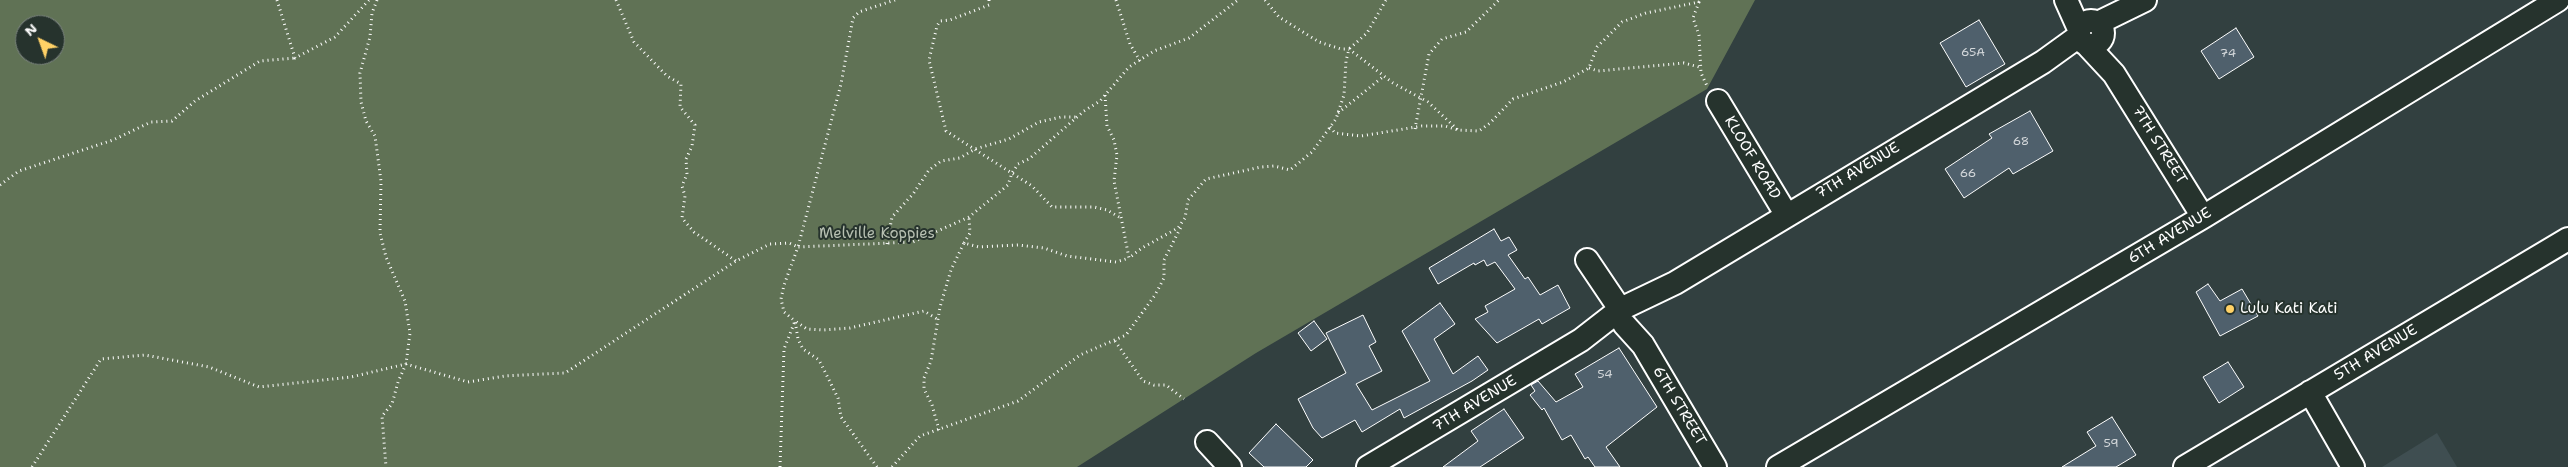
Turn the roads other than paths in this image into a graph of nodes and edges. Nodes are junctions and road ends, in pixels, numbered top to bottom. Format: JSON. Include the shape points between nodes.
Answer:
{"nodes":[{"id":1,"x":2066,"y":0,"type":"edge"},
{"id":2,"x":2558,"y":0,"type":"edge"},
{"id":3,"x":2139,"y":4,"type":"edge"},
{"id":4,"x":2090,"y":33,"type":"junction"},
{"id":5,"x":1718,"y":101,"type":"road end"},
{"id":6,"x":1786,"y":214,"type":"junction"},
{"id":7,"x":2203,"y":217,"type":"junction"},
{"id":8,"x":2568,"y":239,"type":"edge"},
{"id":9,"x":1587,"y":260,"type":"dead end"},
{"id":10,"x":1626,"y":315,"type":"junction"},
{"id":11,"x":2310,"y":392,"type":"junction"},
{"id":12,"x":1207,"y":442,"type":"dead end"},
{"id":13,"x":1230,"y":467,"type":"edge"},
{"id":14,"x":1368,"y":467,"type":"edge"},
{"id":15,"x":1715,"y":467,"type":"edge"},
{"id":16,"x":1778,"y":467,"type":"edge"},
{"id":17,"x":2185,"y":467,"type":"edge"},
{"id":18,"x":2353,"y":467,"type":"edge"}],
"edges":[{"from":1,"to":4,"type":"street","name":"7TH STREET"},
{"from":2,"to":7,"type":"street","name":"6TH AVENUE"},
{"from":3,"to":4,"type":"street","name":"7TH AVENUE"},
{"from":4,"to":6,"type":"street","name":"7TH AVENUE"},
{"from":4,"to":7,"type":"street","name":"7TH STREET"},
{"from":5,"to":6,"type":"street","name":"KLOOF ROAD"},
{"from":6,"to":10,"type":"street","name":"7TH AVENUE"},
{"from":7,"to":16,"type":"street","name":"6TH AVENUE"},
{"from":8,"to":11,"type":"street","name":"5TH AVENUE"},
{"from":9,"to":10,"type":"street","name":"6TH STREET"},
{"from":10,"to":14,"type":"street","name":"7TH AVENUE"},
{"from":10,"to":15,"type":"street","name":"6TH STREET"},
{"from":11,"to":17,"type":"street","name":"5TH AVENUE"},
{"from":11,"to":18,"type":"street"},
{"from":12,"to":13,"type":"street"}]}
